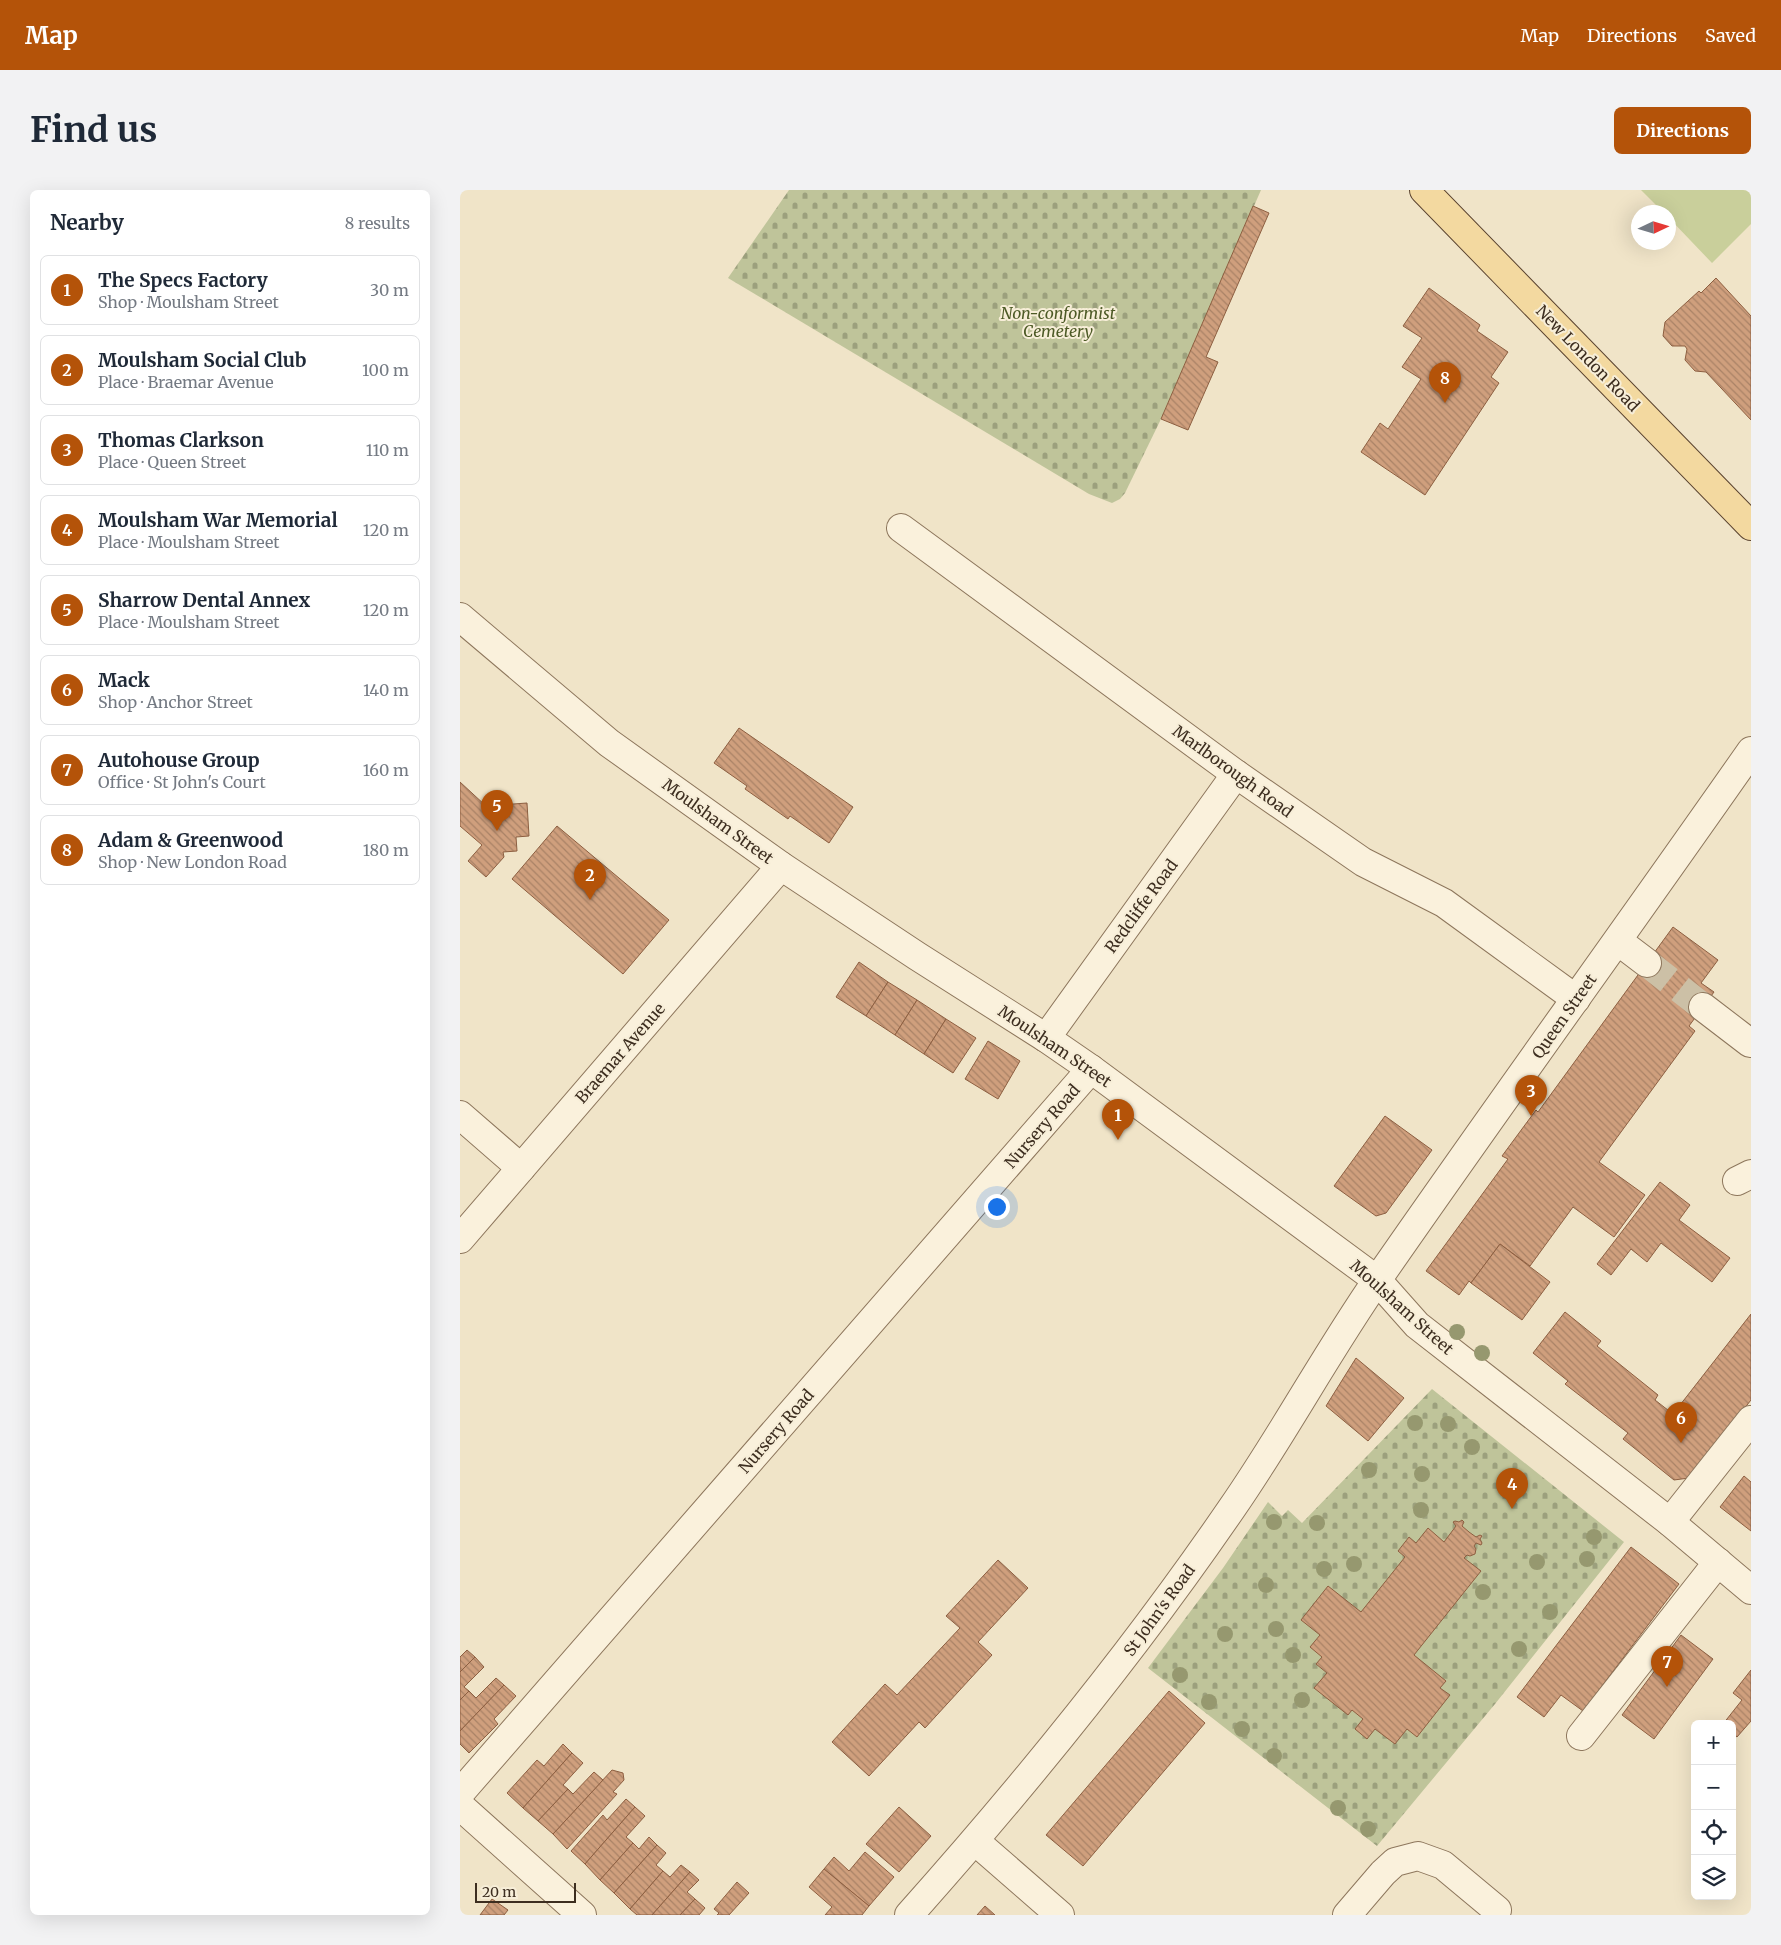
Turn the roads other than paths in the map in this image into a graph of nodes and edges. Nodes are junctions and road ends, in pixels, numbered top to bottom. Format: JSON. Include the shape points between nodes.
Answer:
{"nodes":[{"id":1,"x":1424,"y":190,"type":"edge"},
{"id":2,"x":1751,"y":526,"type":"edge"},
{"id":3,"x":901,"y":528,"type":"dead end"},
{"id":4,"x":460,"y":617,"type":"edge"},
{"id":5,"x":1751,"y":751,"type":"edge"},
{"id":6,"x":1236,"y":774,"type":"junction"},
{"id":7,"x":780,"y":866,"type":"junction"},
{"id":8,"x":1618,"y":941,"type":"junction"},
{"id":9,"x":1647,"y":963,"type":"tunnel mouth"},
{"id":10,"x":1576,"y":999,"type":"junction"},
{"id":11,"x":1703,"y":1006,"type":"tunnel mouth"},
{"id":12,"x":1046,"y":1038,"type":"junction"},
{"id":13,"x":1750,"y":1043,"type":"edge"},
{"id":14,"x":1091,"y":1069,"type":"junction"},
{"id":15,"x":460,"y":1115,"type":"edge"},
{"id":16,"x":521,"y":1168,"type":"junction"},
{"id":17,"x":460,"y":1239,"type":"edge"},
{"id":18,"x":1377,"y":1280,"type":"junction"},
{"id":19,"x":1751,"y":1420,"type":"edge"},
{"id":20,"x":1670,"y":1522,"type":"junction"},
{"id":21,"x":1718,"y":1562,"type":"junction"},
{"id":22,"x":1751,"y":1590,"type":"edge"},
{"id":23,"x":1581,"y":1736,"type":"dead end"},
{"id":24,"x":460,"y":1793,"type":"edge"},
{"id":25,"x":460,"y":1806,"type":"edge"},
{"id":26,"x":974,"y":1841,"type":"junction"},
{"id":27,"x":1497,"y":1910,"type":"dead end"},
{"id":28,"x":582,"y":1915,"type":"edge"},
{"id":29,"x":908,"y":1915,"type":"edge"},
{"id":30,"x":1060,"y":1915,"type":"edge"},
{"id":31,"x":1347,"y":1915,"type":"edge"}],
"edges":[{"from":1,"to":2,"type":"main road","name":"New London Road"},
{"from":3,"to":6,"type":"street","name":"Marlborough Road"},
{"from":4,"to":7,"type":"street","name":"Moulsham Street","via":[[609,743]]},
{"from":5,"to":8,"type":"street","name":"Queen Street"},
{"from":6,"to":10,"type":"street","name":"Marlborough Road","via":[[1363,862],[1444,903]]},
{"from":6,"to":12,"type":"street","name":"Redcliffe Road"},
{"from":7,"to":12,"type":"street","name":"Moulsham Street"},
{"from":7,"to":16,"type":"street","name":"Braemar Avenue"},
{"from":8,"to":9,"type":"street"},
{"from":8,"to":10,"type":"street","name":"Queen Street"},
{"from":10,"to":18,"type":"street","name":"Queen Street"},
{"from":11,"to":13,"type":"street"},
{"from":12,"to":14,"type":"street","name":"Moulsham Street"},
{"from":14,"to":18,"type":"street","name":"Moulsham Street"},
{"from":14,"to":24,"type":"street","name":"Nursery Road"},
{"from":15,"to":16,"type":"street"},
{"from":16,"to":17,"type":"street","name":"Braemar Avenue"},
{"from":18,"to":20,"type":"street","name":"Moulsham Street","via":[[1417,1325]]},
{"from":18,"to":26,"type":"street","name":"St John's Road","via":[[1235,1505],[1172,1594],[1094,1697]]},
{"from":19,"to":20,"type":"street"},
{"from":20,"to":21,"type":"street","name":"Moulsham Street"},
{"from":21,"to":22,"type":"street","name":"Moulsham Street"},
{"from":21,"to":23,"type":"street"},
{"from":25,"to":28,"type":"street"},
{"from":26,"to":29,"type":"street","name":"St John's Road"},
{"from":26,"to":30,"type":"street"},
{"from":27,"to":31,"type":"street","via":[[1444,1865],[1418,1856],[1395,1862]]}]}
